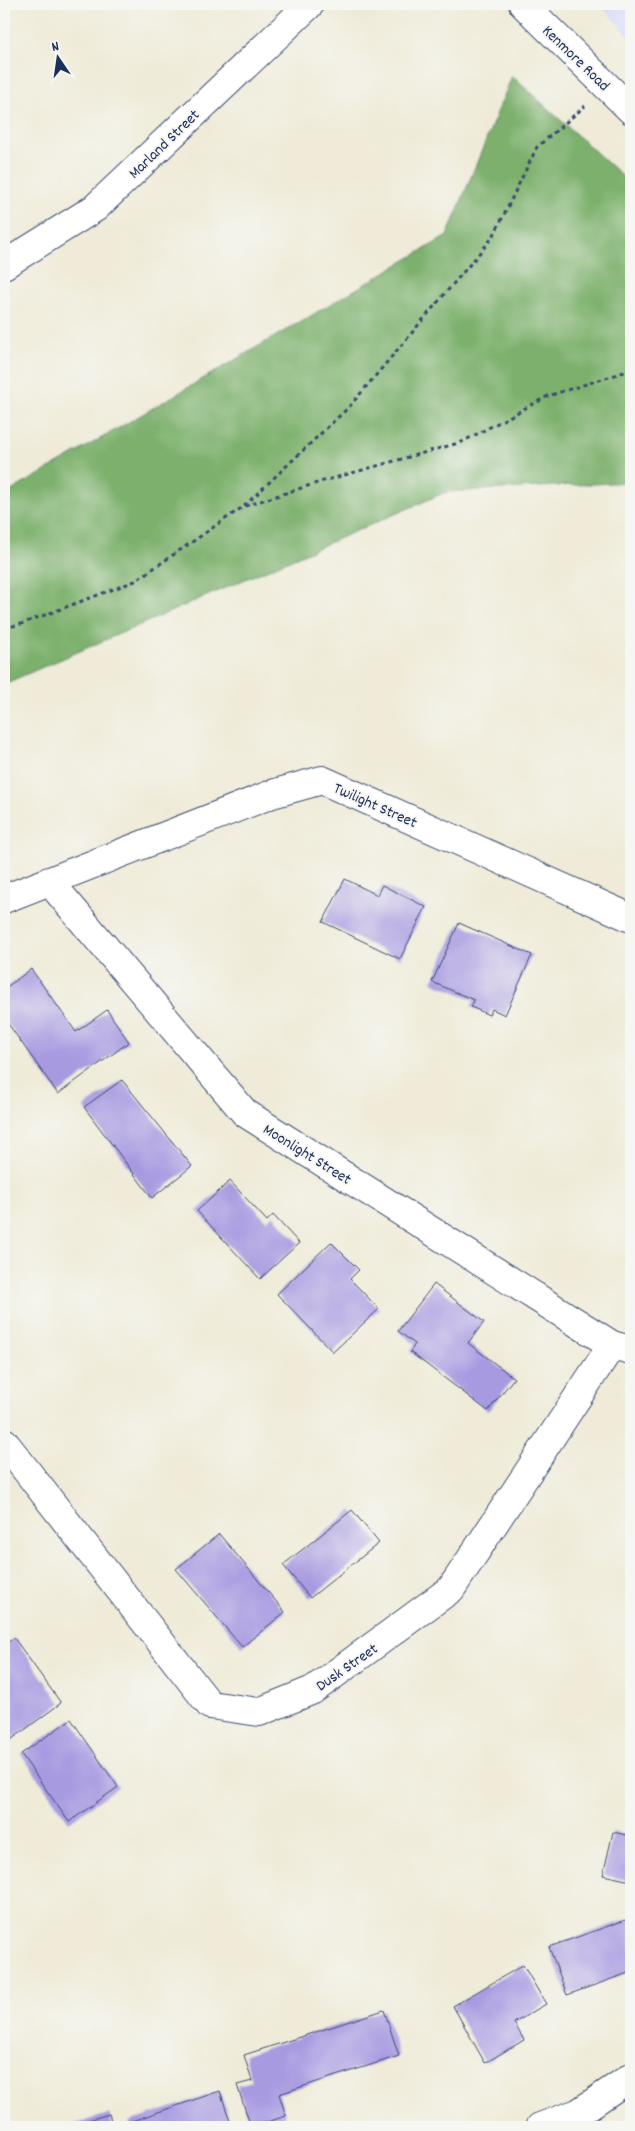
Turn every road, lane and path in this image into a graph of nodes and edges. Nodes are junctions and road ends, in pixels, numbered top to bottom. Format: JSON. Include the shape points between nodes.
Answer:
{"nodes":[{"id":1,"x":310,"y":4,"type":"edge"},
{"id":2,"x":523,"y":4,"type":"edge"},
{"id":3,"x":607,"y":87,"type":"junction"},
{"id":4,"x":631,"y":110,"type":"edge"},
{"id":5,"x":4,"y":265,"type":"edge"},
{"id":6,"x":631,"y":370,"type":"edge"},
{"id":7,"x":242,"y":507,"type":"junction"},
{"id":8,"x":4,"y":628,"type":"edge"},
{"id":9,"x":49,"y":881,"type":"junction"},
{"id":10,"x":4,"y":899,"type":"edge"},
{"id":11,"x":631,"y":918,"type":"edge"},
{"id":12,"x":622,"y":1347,"type":"edge"},
{"id":13,"x":4,"y":1442,"type":"edge"},
{"id":14,"x":631,"y":2076,"type":"edge"},
{"id":15,"x":540,"y":2127,"type":"edge"}],
"edges":[{"from":1,"to":5,"type":"street","name":"Marland Street","via":[[95,208]]},
{"from":2,"to":3,"type":"street","name":"Kenmore Road"},
{"from":3,"to":4,"type":"street","name":"Kenmore Road"},
{"from":3,"to":7,"type":"path","via":[[537,147],[493,237],[349,407]]},
{"from":6,"to":7,"type":"path","via":[[548,396],[462,442]]},
{"from":7,"to":8,"type":"path","via":[[135,581]]},
{"from":9,"to":10,"type":"street","name":"Twilight Street"},
{"from":9,"to":11,"type":"street","name":"Twilight Street","via":[[272,794],[322,780]]},
{"from":9,"to":12,"type":"street","name":"Moonlight Street","via":[[245,1113]]},
{"from":12,"to":13,"type":"street","name":"Dusk Street","via":[[452,1589],[313,1690],[259,1712],[210,1705]]},
{"from":14,"to":15,"type":"street","via":[[578,2113]]}]}
